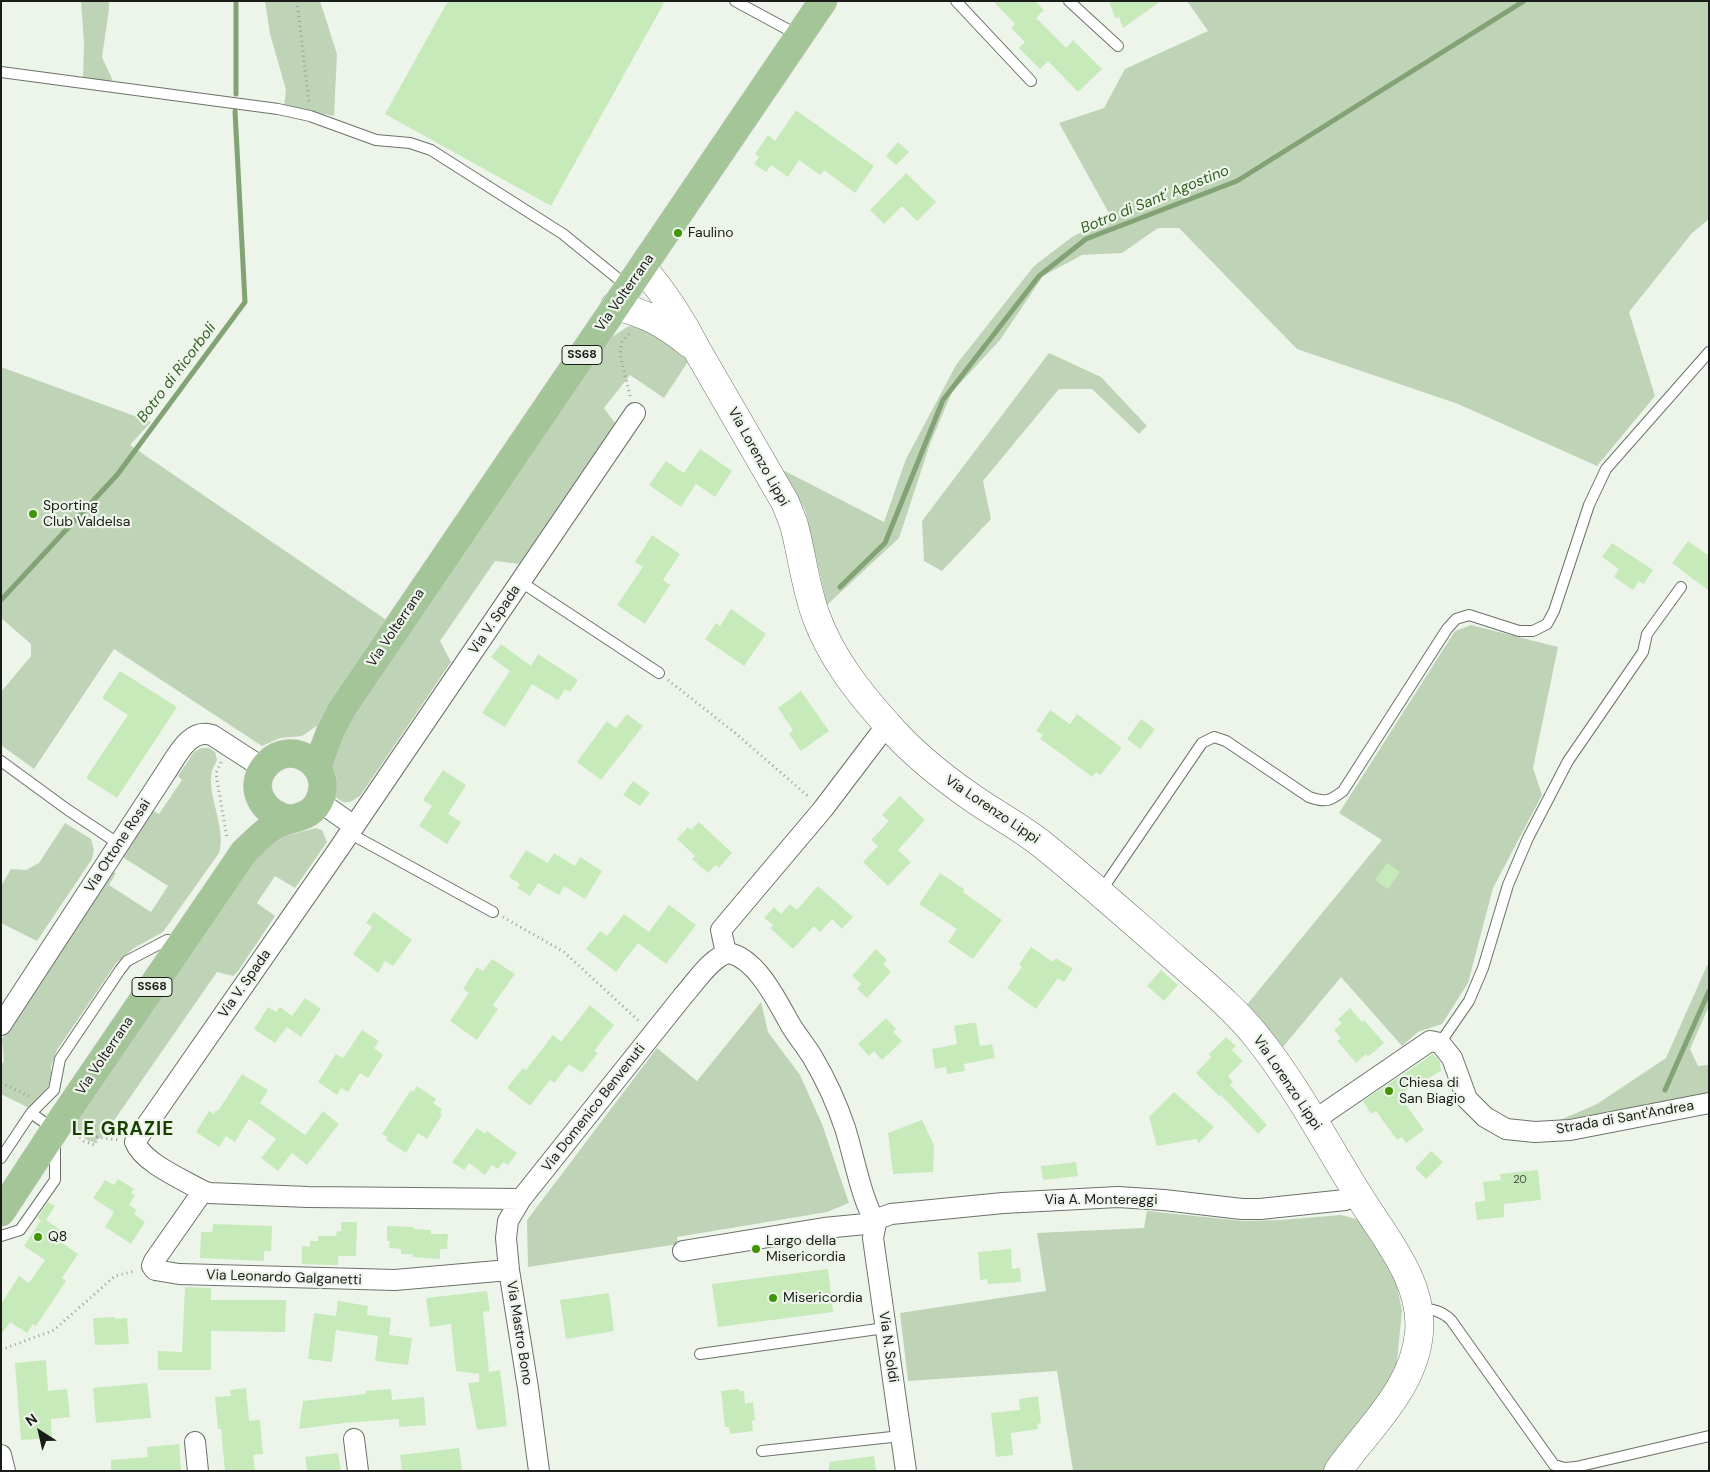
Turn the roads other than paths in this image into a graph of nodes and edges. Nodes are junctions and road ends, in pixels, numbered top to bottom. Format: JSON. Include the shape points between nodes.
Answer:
{"nodes":[{"id":1,"x":735,"y":1,"type":"edge"},
{"id":2,"x":823,"y":1,"type":"edge"},
{"id":3,"x":956,"y":1,"type":"edge"},
{"id":4,"x":1069,"y":1,"type":"edge"},
{"id":5,"x":800,"y":36,"type":"junction"},
{"id":6,"x":1118,"y":46,"type":"dead end"},
{"id":7,"x":1,"y":72,"type":"edge"},
{"id":8,"x":1031,"y":81,"type":"dead end"},
{"id":9,"x":628,"y":287,"type":"junction"},
{"id":10,"x":697,"y":350,"type":"junction"},
{"id":11,"x":1709,"y":352,"type":"edge"},
{"id":12,"x":635,"y":413,"type":"road end"},
{"id":13,"x":521,"y":582,"type":"junction"},
{"id":14,"x":1681,"y":587,"type":"dead end"},
{"id":15,"x":659,"y":674,"type":"road end"},
{"id":16,"x":342,"y":709,"type":"junction"},
{"id":17,"x":888,"y":726,"type":"junction"},
{"id":18,"x":293,"y":754,"type":"junction"},
{"id":19,"x":1,"y":761,"type":"edge"},
{"id":20,"x":317,"y":767,"type":"junction"},
{"id":21,"x":263,"y":768,"type":"junction"},
{"id":22,"x":317,"y":805,"type":"junction"},
{"id":23,"x":264,"y":806,"type":"junction"},
{"id":24,"x":291,"y":819,"type":"junction"},
{"id":25,"x":351,"y":830,"type":"junction"},
{"id":26,"x":119,"y":844,"type":"junction"},
{"id":27,"x":236,"y":846,"type":"junction"},
{"id":28,"x":1100,"y":892,"type":"junction"},
{"id":29,"x":494,"y":912,"type":"road end"},
{"id":30,"x":183,"y":942,"type":"junction"},
{"id":31,"x":726,"y":953,"type":"junction"},
{"id":32,"x":1,"y":1025,"type":"edge"},
{"id":33,"x":1440,"y":1043,"type":"junction"},
{"id":34,"x":1709,"y":1103,"type":"edge"},
{"id":35,"x":31,"y":1113,"type":"junction"},
{"id":36,"x":1313,"y":1121,"type":"junction"},
{"id":37,"x":62,"y":1129,"type":"junction"},
{"id":38,"x":1,"y":1158,"type":"edge"},
{"id":39,"x":203,"y":1191,"type":"junction"},
{"id":40,"x":1358,"y":1195,"type":"junction"},
{"id":41,"x":521,"y":1199,"type":"junction"},
{"id":42,"x":1,"y":1212,"type":"edge"},
{"id":43,"x":876,"y":1222,"type":"junction"},
{"id":44,"x":1,"y":1236,"type":"edge"},
{"id":45,"x":683,"y":1251,"type":"dead end"},
{"id":46,"x":509,"y":1270,"type":"junction"},
{"id":47,"x":1419,"y":1308,"type":"junction"},
{"id":48,"x":885,"y":1328,"type":"junction"},
{"id":49,"x":700,"y":1354,"type":"dead end"},
{"id":50,"x":901,"y":1436,"type":"junction"},
{"id":51,"x":1709,"y":1436,"type":"edge"},
{"id":52,"x":354,"y":1439,"type":"dead end"},
{"id":53,"x":195,"y":1442,"type":"dead end"},
{"id":54,"x":762,"y":1451,"type":"dead end"},
{"id":55,"x":1,"y":1455,"type":"edge"},
{"id":56,"x":1556,"y":1468,"type":"edge"},
{"id":57,"x":5,"y":1471,"type":"edge"},
{"id":58,"x":198,"y":1471,"type":"edge"},
{"id":59,"x":358,"y":1471,"type":"edge"},
{"id":60,"x":539,"y":1471,"type":"edge"},
{"id":61,"x":906,"y":1471,"type":"edge"},
{"id":62,"x":1338,"y":1471,"type":"edge"}],
"edges":[{"from":1,"to":5,"type":"lane"},
{"from":2,"to":5,"type":"main road","name":"Via Volterrana","number":"SS68"},
{"from":3,"to":8,"type":"lane"},
{"from":4,"to":6,"type":"lane"},
{"from":5,"to":9,"type":"main road","name":"Via Volterrana","number":"SS68"},
{"from":7,"to":9,"type":"lane","via":[[278,109],[310,116],[376,140],[410,143],[431,150],[563,234]]},
{"from":9,"to":10,"type":"street","name":"Via Lorenzo Lippi","via":[[645,314]]},
{"from":9,"to":10,"type":"street","name":"Via Lorenzo Lippi","via":[[664,295]]},
{"from":9,"to":16,"type":"main road","name":"Via Volterrana","number":"SS68"},
{"from":10,"to":17,"type":"street","name":"Via Lorenzo Lippi","via":[[785,502],[794,524],[815,614],[828,645],[846,675]]},
{"from":11,"to":28,"type":"lane","via":[[1606,468],[1589,505],[1547,624],[1533,631],[1519,631],[1469,616],[1456,619],[1343,791],[1330,801],[1309,797],[1226,741],[1214,738],[1202,743]]},
{"from":12,"to":13,"type":"street","name":"Via V. Spada"},
{"from":13,"to":15,"type":"lane"},
{"from":13,"to":25,"type":"street","name":"Via V. Spada"},
{"from":14,"to":33,"type":"lane","via":[[1647,634],[1643,652],[1568,761],[1508,885],[1483,968],[1469,1001]]},
{"from":16,"to":18,"type":"main road","name":"Via Volterrana","number":"SS68"},
{"from":16,"to":20,"type":"main road","name":"Via Volterrana","number":"SS68"},
{"from":17,"to":28,"type":"street","name":"Via Lorenzo Lippi","via":[[937,772],[1040,842]]},
{"from":17,"to":31,"type":"street","via":[[721,930]]},
{"from":18,"to":20,"type":"main road","via":[[310,760]]},
{"from":18,"to":21,"type":"main road","name":"Via Volterrana","number":"SS68","via":[[276,757]]},
{"from":19,"to":26,"type":"lane"},
{"from":20,"to":22,"type":"main road","via":[[323,786]]},
{"from":21,"to":23,"type":"main road","via":[[258,787]]},
{"from":21,"to":26,"type":"street","name":"Via Ottone Rosai","via":[[218,737],[207,733],[197,735],[182,748]]},
{"from":22,"to":24,"type":"main road","name":"Via Volterrana","number":"SS68","via":[[306,815]]},
{"from":22,"to":25,"type":"street","via":[[327,807]]},
{"from":23,"to":24,"type":"main road","via":[[276,816]]},
{"from":23,"to":27,"type":"main road","name":"Via Volterrana","number":"SS68"},
{"from":24,"to":27,"type":"main road","name":"Via Volterrana","number":"SS68"},
{"from":25,"to":29,"type":"lane"},
{"from":25,"to":39,"type":"street","name":"Via V. Spada","via":[[135,1142],[144,1155]]},
{"from":26,"to":32,"type":"street","name":"Via Ottone Rosai"},
{"from":27,"to":30,"type":"main road","name":"Via Volterrana","number":"SS68"},
{"from":28,"to":36,"type":"street","name":"Via Lorenzo Lippi","via":[[1232,1009],[1282,1070]]},
{"from":30,"to":35,"type":"lane","via":[[167,940],[128,961],[60,1059],[54,1090]]},
{"from":30,"to":37,"type":"main road","name":"Via Volterrana","number":"SS68"},
{"from":31,"to":41,"type":"street","name":"Via Domenico Benvenuti","via":[[707,968]]},
{"from":31,"to":43,"type":"street","via":[[737,956],[762,978],[817,1065],[840,1114],[866,1202]]},
{"from":33,"to":34,"type":"street","name":"Strada di Sant'Andrea","via":[[1452,1058],[1467,1099],[1486,1118],[1506,1129],[1535,1132],[1570,1130]]},
{"from":33,"to":36,"type":"street","via":[[1430,1041]]},
{"from":35,"to":37,"type":"lane"},
{"from":35,"to":38,"type":"lane"},
{"from":36,"to":40,"type":"street","name":"Via Lorenzo Lippi"},
{"from":37,"to":42,"type":"main road","name":"Via Volterrana","number":"SS68"},
{"from":37,"to":44,"type":"lane","via":[[55,1180],[20,1230]]},
{"from":39,"to":41,"type":"street","via":[[244,1196]]},
{"from":39,"to":46,"type":"street","name":"Via Leonardo Galganetti","via":[[156,1257],[152,1266],[158,1271],[395,1280]]},
{"from":40,"to":43,"type":"street","name":"Via A. Montereggi","via":[[1346,1200],[1251,1209],[1130,1198],[1057,1199],[899,1213]]},
{"from":40,"to":47,"type":"street","name":"Via Lorenzo Lippi","via":[[1405,1270]]},
{"from":41,"to":46,"type":"street","name":"Via Mastro Bono","via":[[507,1225]]},
{"from":43,"to":45,"type":"street"},
{"from":43,"to":48,"type":"street","name":"Via N. Soldi","via":[[873,1238]]},
{"from":46,"to":60,"type":"street","name":"Via Mastro Bono"},
{"from":47,"to":56,"type":"lane","via":[[1436,1310],[1451,1320]]},
{"from":47,"to":62,"type":"street","name":"Via Lorenzo Lippi","via":[[1419,1334],[1403,1383]]},
{"from":48,"to":49,"type":"lane"},
{"from":48,"to":50,"type":"street","name":"Via N. Soldi"},
{"from":50,"to":54,"type":"lane"},
{"from":50,"to":61,"type":"street","name":"Via N. Soldi"},
{"from":51,"to":56,"type":"lane","via":[[1576,1467]]},
{"from":52,"to":59,"type":"street"},
{"from":53,"to":58,"type":"street"},
{"from":55,"to":57,"type":"street"}]}
